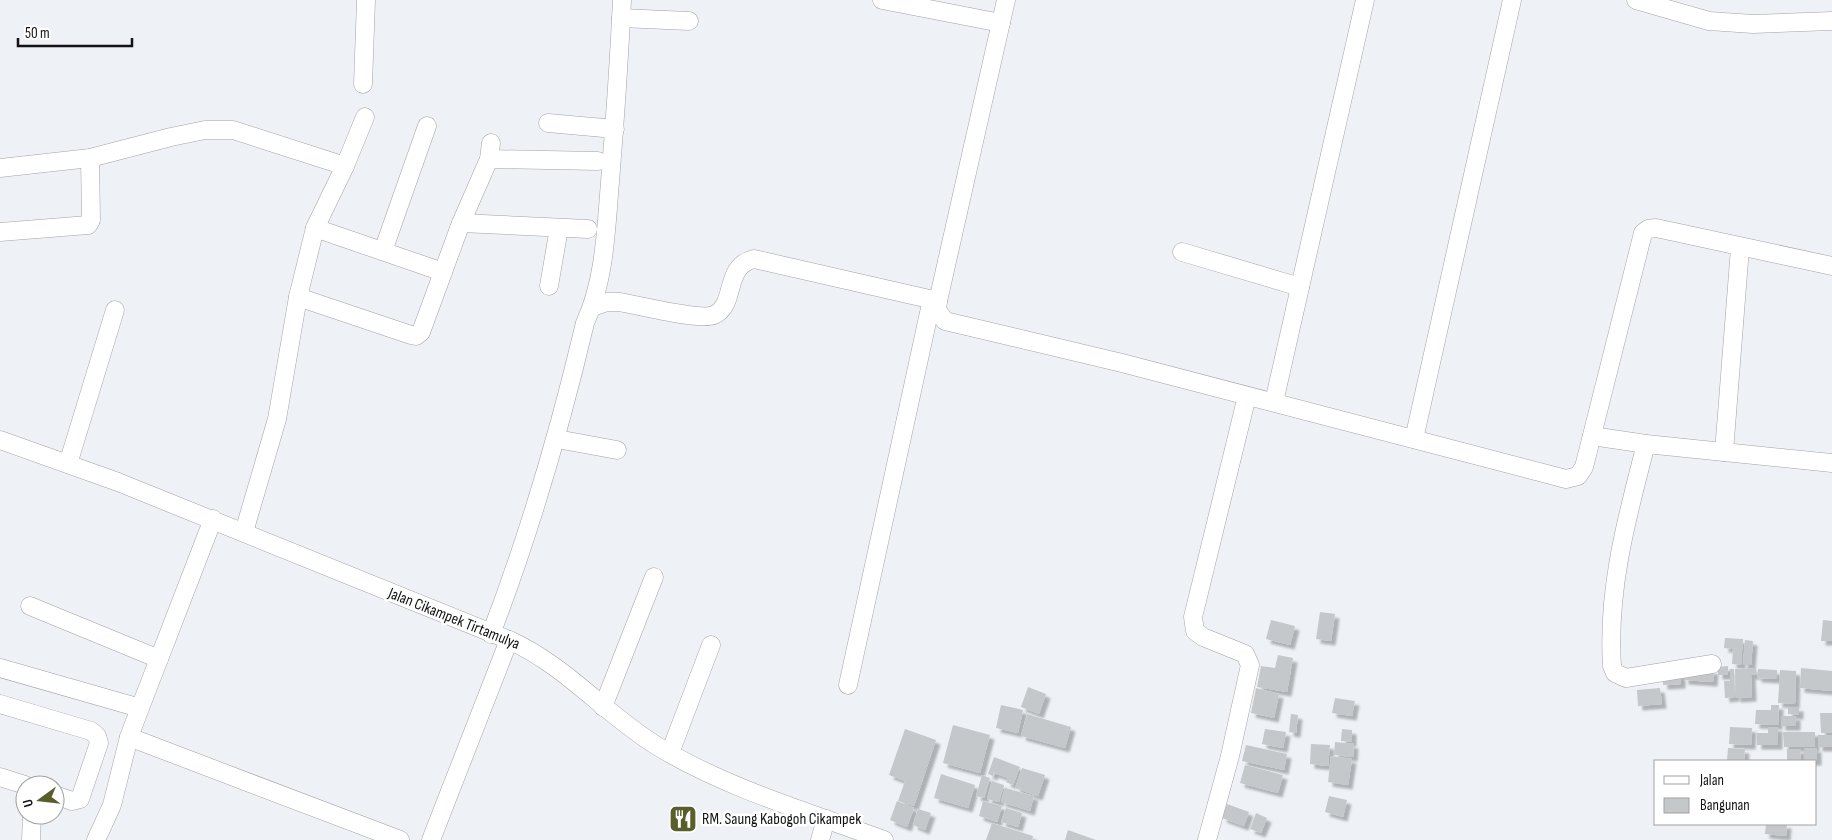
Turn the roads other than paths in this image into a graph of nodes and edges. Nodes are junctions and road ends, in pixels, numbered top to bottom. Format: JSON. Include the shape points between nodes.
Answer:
{"nodes":[{"id":1,"x":366,"y":0,"type":"edge"},
{"id":2,"x":622,"y":0,"type":"edge"},
{"id":3,"x":882,"y":0,"type":"edge"},
{"id":4,"x":1006,"y":0,"type":"edge"},
{"id":5,"x":1365,"y":0,"type":"edge"},
{"id":6,"x":1512,"y":0,"type":"edge"},
{"id":7,"x":1636,"y":0,"type":"edge"},
{"id":8,"x":1681,"y":7,"type":"edge"},
{"id":9,"x":621,"y":18,"type":"junction"},
{"id":10,"x":689,"y":21,"type":"dead end"},
{"id":11,"x":1832,"y":21,"type":"edge"},
{"id":12,"x":1001,"y":23,"type":"junction"},
{"id":13,"x":363,"y":84,"type":"dead end"},
{"id":14,"x":365,"y":116,"type":"dead end"},
{"id":15,"x":548,"y":123,"type":"dead end"},
{"id":16,"x":427,"y":126,"type":"dead end"},
{"id":17,"x":615,"y":129,"type":"junction"},
{"id":18,"x":90,"y":158,"type":"junction"},
{"id":19,"x":598,"y":161,"type":"dead end"},
{"id":20,"x":345,"y":166,"type":"junction"},
{"id":21,"x":0,"y":168,"type":"edge"},
{"id":22,"x":461,"y":223,"type":"junction"},
{"id":23,"x":315,"y":228,"type":"junction"},
{"id":24,"x":559,"y":228,"type":"junction"},
{"id":25,"x":588,"y":229,"type":"dead end"},
{"id":26,"x":0,"y":232,"type":"edge"},
{"id":27,"x":1740,"y":248,"type":"junction"},
{"id":28,"x":383,"y":252,"type":"junction"},
{"id":29,"x":1182,"y":252,"type":"dead end"},
{"id":30,"x":1832,"y":266,"type":"edge"},
{"id":31,"x":442,"y":272,"type":"junction"},
{"id":32,"x":549,"y":286,"type":"dead end"},
{"id":33,"x":1300,"y":288,"type":"junction"},
{"id":34,"x":298,"y":297,"type":"junction"},
{"id":35,"x":935,"y":300,"type":"junction"},
{"id":36,"x":592,"y":307,"type":"junction"},
{"id":37,"x":115,"y":310,"type":"dead end"},
{"id":38,"x":1247,"y":396,"type":"junction"},
{"id":39,"x":1274,"y":402,"type":"junction"},
{"id":40,"x":1592,"y":436,"type":"junction"},
{"id":41,"x":557,"y":439,"type":"junction"},
{"id":42,"x":1414,"y":439,"type":"junction"},
{"id":43,"x":0,"y":440,"type":"edge"},
{"id":44,"x":1646,"y":444,"type":"junction"},
{"id":45,"x":617,"y":450,"type":"dead end"},
{"id":46,"x":1724,"y":452,"type":"junction"},
{"id":47,"x":1832,"y":463,"type":"edge"},
{"id":48,"x":68,"y":464,"type":"junction"},
{"id":49,"x":213,"y":519,"type":"junction"},
{"id":50,"x":244,"y":532,"type":"junction"},
{"id":51,"x":654,"y":577,"type":"dead end"},
{"id":52,"x":30,"y":606,"type":"dead end"},
{"id":53,"x":491,"y":634,"type":"junction"},
{"id":54,"x":509,"y":640,"type":"junction"},
{"id":55,"x":711,"y":645,"type":"dead end"},
{"id":56,"x":159,"y":659,"type":"junction"},
{"id":57,"x":1712,"y":664,"type":"dead end"},
{"id":58,"x":0,"y":668,"type":"edge"},
{"id":59,"x":848,"y":685,"type":"dead end"},
{"id":60,"x":0,"y":704,"type":"edge"},
{"id":61,"x":603,"y":707,"type":"junction"},
{"id":62,"x":140,"y":708,"type":"junction"},
{"id":63,"x":129,"y":736,"type":"junction"},
{"id":64,"x":670,"y":754,"type":"junction"},
{"id":65,"x":0,"y":777,"type":"edge"},
{"id":66,"x":15,"y":782,"type":"edge"},
{"id":67,"x":65,"y":799,"type":"edge"},
{"id":68,"x":826,"y":819,"type":"junction"},
{"id":69,"x":32,"y":825,"type":"edge"},
{"id":70,"x":31,"y":840,"type":"edge"},
{"id":71,"x":96,"y":840,"type":"edge"},
{"id":72,"x":400,"y":840,"type":"edge"},
{"id":73,"x":431,"y":840,"type":"edge"},
{"id":74,"x":820,"y":840,"type":"edge"},
{"id":75,"x":884,"y":840,"type":"edge"},
{"id":76,"x":1207,"y":840,"type":"edge"}],
"edges":[{"from":1,"to":13,"type":"street"},
{"from":2,"to":9,"type":"street"},
{"from":3,"to":12,"type":"street"},
{"from":4,"to":12,"type":"street"},
{"from":5,"to":33,"type":"street"},
{"from":6,"to":42,"type":"street"},
{"from":7,"to":8,"type":"street"},
{"from":8,"to":11,"type":"street","via":[[1708,21],[1731,24]]},
{"from":9,"to":10,"type":"street"},
{"from":9,"to":17,"type":"street"},
{"from":12,"to":35,"type":"street"},
{"from":14,"to":20,"type":"street"},
{"from":15,"to":17,"type":"street"},
{"from":16,"to":28,"type":"street"},
{"from":17,"to":36,"type":"street","via":[[604,253]]},
{"from":18,"to":20,"type":"street","via":[[205,130],[233,130]]},
{"from":18,"to":21,"type":"street"},
{"from":18,"to":26,"type":"street","via":[[91,220],[88,225]]},
{"from":19,"to":22,"type":"street","via":[[490,151]]},
{"from":20,"to":23,"type":"street"},
{"from":22,"to":24,"type":"street"},
{"from":22,"to":31,"type":"street"},
{"from":23,"to":28,"type":"street"},
{"from":23,"to":34,"type":"street"},
{"from":24,"to":25,"type":"street"},
{"from":24,"to":32,"type":"street"},
{"from":27,"to":30,"type":"street"},
{"from":27,"to":40,"type":"street","via":[[1656,228],[1643,233]]},
{"from":27,"to":46,"type":"street"},
{"from":28,"to":31,"type":"street"},
{"from":29,"to":33,"type":"street"},
{"from":31,"to":34,"type":"street","via":[[421,332],[416,336]]},
{"from":33,"to":39,"type":"street"},
{"from":34,"to":50,"type":"street","via":[[277,419]]},
{"from":35,"to":36,"type":"street","via":[[754,259],[737,268],[724,306],[715,315],[700,316],[619,302]]},
{"from":35,"to":38,"type":"street","via":[[945,321]]},
{"from":35,"to":59,"type":"street"},
{"from":36,"to":41,"type":"street","via":[[585,323]]},
{"from":37,"to":48,"type":"street"},
{"from":38,"to":39,"type":"street"},
{"from":38,"to":76,"type":"street","via":[[1194,617],[1195,632],[1245,654],[1250,665]]},
{"from":39,"to":42,"type":"street"},
{"from":40,"to":42,"type":"street","via":[[1581,473],[1566,479]]},
{"from":40,"to":44,"type":"street"},
{"from":41,"to":45,"type":"street"},
{"from":41,"to":53,"type":"street","via":[[515,571]]},
{"from":43,"to":48,"type":"street","name":"Jalan Cikampek Tirtamulya"},
{"from":44,"to":46,"type":"street"},
{"from":44,"to":57,"type":"street","via":[[1614,580],[1612,666],[1615,673],[1626,678]]},
{"from":46,"to":47,"type":"street"},
{"from":48,"to":49,"type":"street","name":"Jalan Cikampek Tirtamulya"},
{"from":49,"to":50,"type":"street","name":"Jalan Cikampek Tirtamulya"},
{"from":49,"to":56,"type":"street"},
{"from":50,"to":53,"type":"street","name":"Jalan Cikampek Tirtamulya"},
{"from":51,"to":61,"type":"street"},
{"from":52,"to":56,"type":"street"},
{"from":53,"to":54,"type":"street","name":"Jalan Cikampek Tirtamulya"},
{"from":54,"to":61,"type":"street","name":"Jalan Cikampek Tirtamulya","via":[[536,654]]},
{"from":54,"to":73,"type":"street"},
{"from":55,"to":64,"type":"street"},
{"from":56,"to":62,"type":"street"},
{"from":58,"to":62,"type":"street"},
{"from":60,"to":67,"type":"street","via":[[91,731],[97,736],[99,744],[80,799]]},
{"from":61,"to":64,"type":"street","name":"Jalan Cikampek Tirtamulya"},
{"from":62,"to":63,"type":"street"},
{"from":63,"to":71,"type":"street","via":[[112,805]]},
{"from":63,"to":72,"type":"street"},
{"from":64,"to":68,"type":"street","name":"Jalan Cikampek Tirtamulya","via":[[729,782]]},
{"from":65,"to":66,"type":"street"},
{"from":68,"to":74,"type":"street"},
{"from":68,"to":75,"type":"street","name":"Jalan Cikampek Tirtamulya"},
{"from":69,"to":70,"type":"street"}]}
